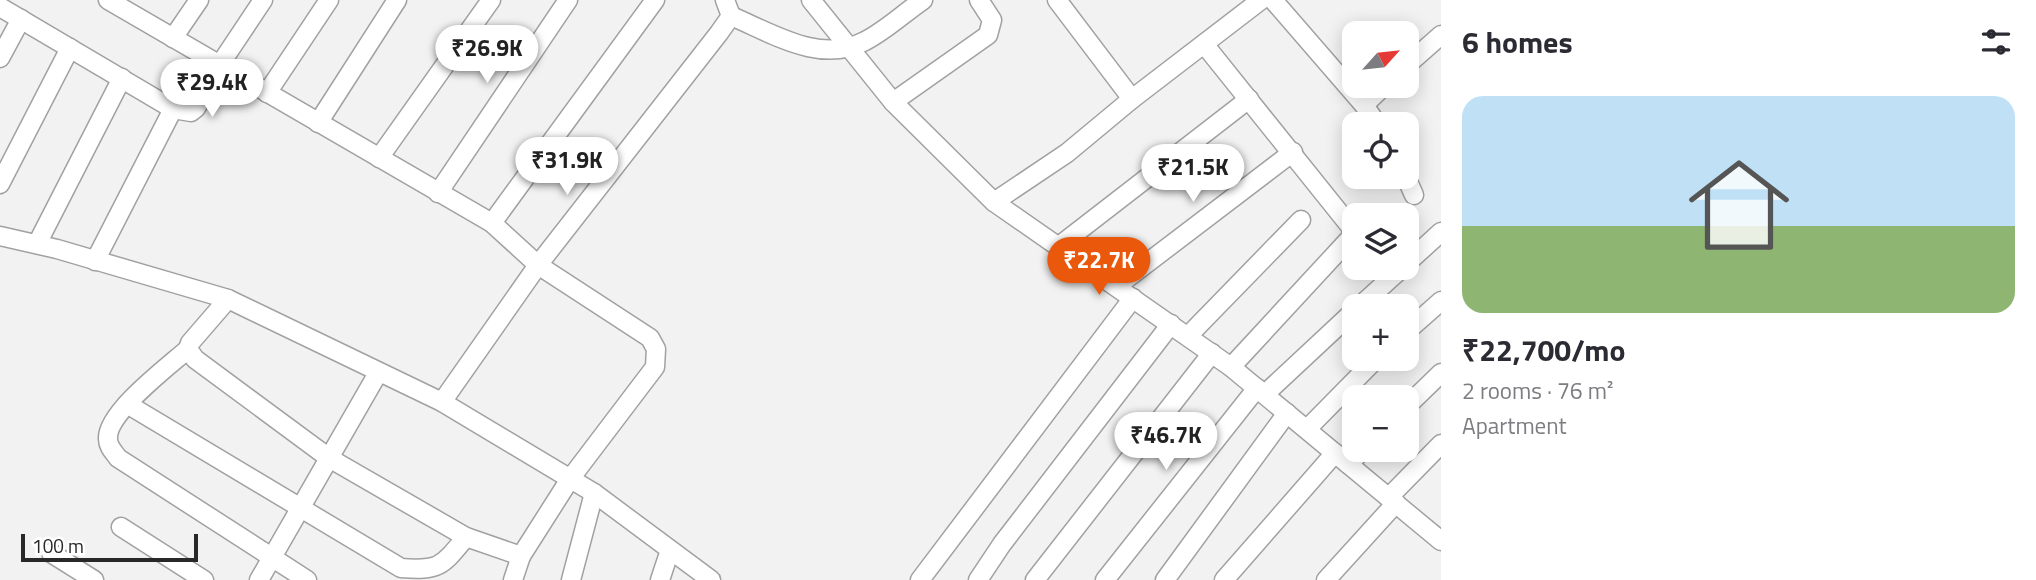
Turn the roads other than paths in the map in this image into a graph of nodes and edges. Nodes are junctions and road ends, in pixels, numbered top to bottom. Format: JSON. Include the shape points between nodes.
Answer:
{"nodes":[{"id":1,"x":108,"y":0,"type":"edge"},
{"id":2,"x":199,"y":0,"type":"edge"},
{"id":3,"x":263,"y":0,"type":"edge"},
{"id":4,"x":329,"y":0,"type":"edge"},
{"id":5,"x":397,"y":0,"type":"edge"},
{"id":6,"x":491,"y":0,"type":"edge"},
{"id":7,"x":568,"y":0,"type":"edge"},
{"id":8,"x":655,"y":0,"type":"edge"},
{"id":9,"x":811,"y":0,"type":"edge"},
{"id":10,"x":923,"y":0,"type":"edge"},
{"id":11,"x":979,"y":0,"type":"edge"},
{"id":12,"x":1057,"y":0,"type":"edge"},
{"id":13,"x":1261,"y":0,"type":"edge"},
{"id":14,"x":1273,"y":0,"type":"edge"},
{"id":15,"x":903,"y":6,"type":"edge"},
{"id":16,"x":0,"y":7,"type":"edge"},
{"id":17,"x":728,"y":8,"type":"edge"},
{"id":18,"x":21,"y":19,"type":"junction"},
{"id":19,"x":173,"y":38,"type":"junction"},
{"id":20,"x":1438,"y":43,"type":"edge"},
{"id":21,"x":1204,"y":44,"type":"junction"},
{"id":22,"x":847,"y":47,"type":"junction"},
{"id":23,"x":70,"y":48,"type":"junction"},
{"id":24,"x":1419,"y":56,"type":"edge"},
{"id":25,"x":0,"y":58,"type":"edge"},
{"id":26,"x":219,"y":66,"type":"junction"},
{"id":27,"x":122,"y":78,"type":"junction"},
{"id":28,"x":267,"y":93,"type":"junction"},
{"id":29,"x":1371,"y":98,"type":"edge"},
{"id":30,"x":1132,"y":99,"type":"junction"},
{"id":31,"x":1250,"y":99,"type":"junction"},
{"id":32,"x":893,"y":102,"type":"junction"},
{"id":33,"x":1364,"y":105,"type":"junction"},
{"id":34,"x":173,"y":108,"type":"junction"},
{"id":35,"x":1369,"y":112,"type":"edge"},
{"id":36,"x":318,"y":122,"type":"junction"},
{"id":37,"x":1293,"y":152,"type":"junction"},
{"id":38,"x":379,"y":158,"type":"junction"},
{"id":39,"x":0,"y":184,"type":"edge"},
{"id":40,"x":1411,"y":189,"type":"edge"},
{"id":41,"x":438,"y":192,"type":"junction"},
{"id":42,"x":1414,"y":195,"type":"dead end"},
{"id":43,"x":994,"y":202,"type":"junction"},
{"id":44,"x":1342,"y":217,"type":"edge"},
{"id":45,"x":1301,"y":220,"type":"dead end"},
{"id":46,"x":492,"y":223,"type":"junction"},
{"id":47,"x":1441,"y":232,"type":"edge"},
{"id":48,"x":0,"y":236,"type":"edge"},
{"id":49,"x":37,"y":244,"type":"junction"},
{"id":50,"x":1059,"y":246,"type":"junction"},
{"id":51,"x":1342,"y":246,"type":"edge"},
{"id":52,"x":1419,"y":249,"type":"edge"},
{"id":53,"x":95,"y":261,"type":"junction"},
{"id":54,"x":538,"y":265,"type":"junction"},
{"id":55,"x":1389,"y":280,"type":"edge"},
{"id":56,"x":1116,"y":286,"type":"junction"},
{"id":57,"x":1373,"y":294,"type":"edge"},
{"id":58,"x":1133,"y":298,"type":"junction"},
{"id":59,"x":228,"y":299,"type":"junction"},
{"id":60,"x":1441,"y":301,"type":"edge"},
{"id":61,"x":1419,"y":320,"type":"edge"},
{"id":62,"x":1342,"y":322,"type":"edge"},
{"id":63,"x":1171,"y":324,"type":"junction"},
{"id":64,"x":1188,"y":337,"type":"junction"},
{"id":65,"x":188,"y":349,"type":"junction"},
{"id":66,"x":1212,"y":353,"type":"junction"},
{"id":67,"x":1231,"y":367,"type":"junction"},
{"id":68,"x":1364,"y":371,"type":"edge"},
{"id":69,"x":378,"y":373,"type":"junction"},
{"id":70,"x":1441,"y":373,"type":"edge"},
{"id":71,"x":1261,"y":391,"type":"junction"},
{"id":72,"x":1419,"y":394,"type":"edge"},
{"id":73,"x":442,"y":402,"type":"junction"},
{"id":74,"x":127,"y":404,"type":"junction"},
{"id":75,"x":1287,"y":413,"type":"junction"},
{"id":76,"x":1307,"y":429,"type":"junction"},
{"id":77,"x":1441,"y":444,"type":"edge"},
{"id":78,"x":329,"y":458,"type":"junction"},
{"id":79,"x":1342,"y":458,"type":"joint"},
{"id":80,"x":1347,"y":462,"type":"edge"},
{"id":81,"x":570,"y":479,"type":"junction"},
{"id":82,"x":594,"y":493,"type":"junction"},
{"id":83,"x":1392,"y":500,"type":"junction"},
{"id":84,"x":301,"y":507,"type":"junction"},
{"id":85,"x":121,"y":527,"type":"dead end"},
{"id":86,"x":466,"y":537,"type":"junction"},
{"id":87,"x":1441,"y":541,"type":"edge"},
{"id":88,"x":670,"y":550,"type":"junction"},
{"id":89,"x":51,"y":553,"type":"dead end"},
{"id":90,"x":521,"y":556,"type":"junction"},
{"id":91,"x":271,"y":558,"type":"junction"},
{"id":92,"x":94,"y":580,"type":"edge"},
{"id":93,"x":204,"y":580,"type":"edge"},
{"id":94,"x":259,"y":580,"type":"edge"},
{"id":95,"x":307,"y":580,"type":"edge"},
{"id":96,"x":513,"y":580,"type":"edge"},
{"id":97,"x":571,"y":580,"type":"edge"},
{"id":98,"x":660,"y":580,"type":"edge"},
{"id":99,"x":711,"y":580,"type":"edge"},
{"id":100,"x":920,"y":580,"type":"edge"},
{"id":101,"x":978,"y":580,"type":"edge"},
{"id":102,"x":1035,"y":580,"type":"edge"},
{"id":103,"x":1105,"y":580,"type":"edge"},
{"id":104,"x":1165,"y":580,"type":"edge"},
{"id":105,"x":1224,"y":580,"type":"edge"},
{"id":106,"x":1326,"y":580,"type":"edge"}],
"edges":[{"from":1,"to":19,"type":"street"},
{"from":2,"to":19,"type":"street"},
{"from":3,"to":26,"type":"street"},
{"from":4,"to":28,"type":"street"},
{"from":5,"to":36,"type":"street"},
{"from":6,"to":38,"type":"street"},
{"from":7,"to":41,"type":"street"},
{"from":8,"to":46,"type":"street"},
{"from":9,"to":22,"type":"street"},
{"from":10,"to":15,"type":"street"},
{"from":11,"to":32,"type":"street","via":[[992,20],[988,35]]},
{"from":12,"to":30,"type":"street"},
{"from":13,"to":21,"type":"street"},
{"from":14,"to":33,"type":"street"},
{"from":15,"to":22,"type":"street","via":[[864,42]]},
{"from":16,"to":18,"type":"street"},
{"from":17,"to":22,"type":"street","via":[[808,49]]},
{"from":17,"to":54,"type":"street"},
{"from":18,"to":23,"type":"street"},
{"from":18,"to":25,"type":"street"},
{"from":19,"to":26,"type":"street"},
{"from":20,"to":24,"type":"street"},
{"from":21,"to":30,"type":"street"},
{"from":21,"to":31,"type":"street"},
{"from":22,"to":32,"type":"street"},
{"from":23,"to":27,"type":"street"},
{"from":23,"to":39,"type":"street"},
{"from":26,"to":28,"type":"street"},
{"from":26,"to":34,"type":"street","via":[[196,108],[184,113]]},
{"from":27,"to":34,"type":"street"},
{"from":27,"to":49,"type":"street"},
{"from":28,"to":36,"type":"street"},
{"from":29,"to":33,"type":"street"},
{"from":30,"to":43,"type":"street","via":[[1067,153]]},
{"from":31,"to":37,"type":"street"},
{"from":31,"to":50,"type":"street"},
{"from":32,"to":43,"type":"street"},
{"from":33,"to":35,"type":"street"},
{"from":34,"to":53,"type":"street"},
{"from":36,"to":38,"type":"street"},
{"from":37,"to":44,"type":"street"},
{"from":37,"to":56,"type":"street"},
{"from":38,"to":41,"type":"street"},
{"from":40,"to":42,"type":"street"},
{"from":41,"to":46,"type":"street"},
{"from":43,"to":50,"type":"street"},
{"from":45,"to":64,"type":"street"},
{"from":46,"to":54,"type":"street"},
{"from":47,"to":52,"type":"street"},
{"from":48,"to":49,"type":"street"},
{"from":49,"to":53,"type":"street"},
{"from":50,"to":56,"type":"street"},
{"from":51,"to":67,"type":"street"},
{"from":53,"to":59,"type":"street"},
{"from":54,"to":73,"type":"street"},
{"from":54,"to":81,"type":"street","via":[[650,338],[656,349],[655,367]]},
{"from":55,"to":57,"type":"street"},
{"from":56,"to":58,"type":"street"},
{"from":58,"to":63,"type":"street"},
{"from":58,"to":100,"type":"street"},
{"from":59,"to":65,"type":"street"},
{"from":59,"to":69,"type":"street"},
{"from":60,"to":61,"type":"street"},
{"from":62,"to":71,"type":"street"},
{"from":63,"to":64,"type":"street"},
{"from":63,"to":101,"type":"street"},
{"from":64,"to":66,"type":"street"},
{"from":65,"to":74,"type":"street"},
{"from":65,"to":78,"type":"street","via":[[195,359]]},
{"from":66,"to":67,"type":"street"},
{"from":66,"to":102,"type":"street"},
{"from":67,"to":71,"type":"street"},
{"from":68,"to":76,"type":"street"},
{"from":69,"to":73,"type":"street"},
{"from":69,"to":78,"type":"street"},
{"from":70,"to":72,"type":"street"},
{"from":71,"to":75,"type":"street"},
{"from":71,"to":103,"type":"street"},
{"from":73,"to":81,"type":"street"},
{"from":74,"to":84,"type":"street"},
{"from":74,"to":91,"type":"street","via":[[107,437],[118,458]]},
{"from":75,"to":76,"type":"street"},
{"from":75,"to":104,"type":"street"},
{"from":76,"to":79,"type":"street"},
{"from":77,"to":83,"type":"street"},
{"from":78,"to":84,"type":"street"},
{"from":78,"to":86,"type":"street"},
{"from":79,"to":105,"type":"street"},
{"from":80,"to":83,"type":"street"},
{"from":81,"to":82,"type":"street"},
{"from":81,"to":90,"type":"street"},
{"from":82,"to":88,"type":"street"},
{"from":82,"to":97,"type":"street"},
{"from":83,"to":87,"type":"street"},
{"from":83,"to":106,"type":"street"},
{"from":84,"to":86,"type":"street","via":[[401,568],[442,565]]},
{"from":84,"to":91,"type":"street"},
{"from":85,"to":93,"type":"street"},
{"from":86,"to":90,"type":"street"},
{"from":88,"to":98,"type":"street"},
{"from":88,"to":99,"type":"street"},
{"from":89,"to":92,"type":"street"},
{"from":90,"to":96,"type":"street"},
{"from":91,"to":94,"type":"street"},
{"from":91,"to":95,"type":"street"}]}
